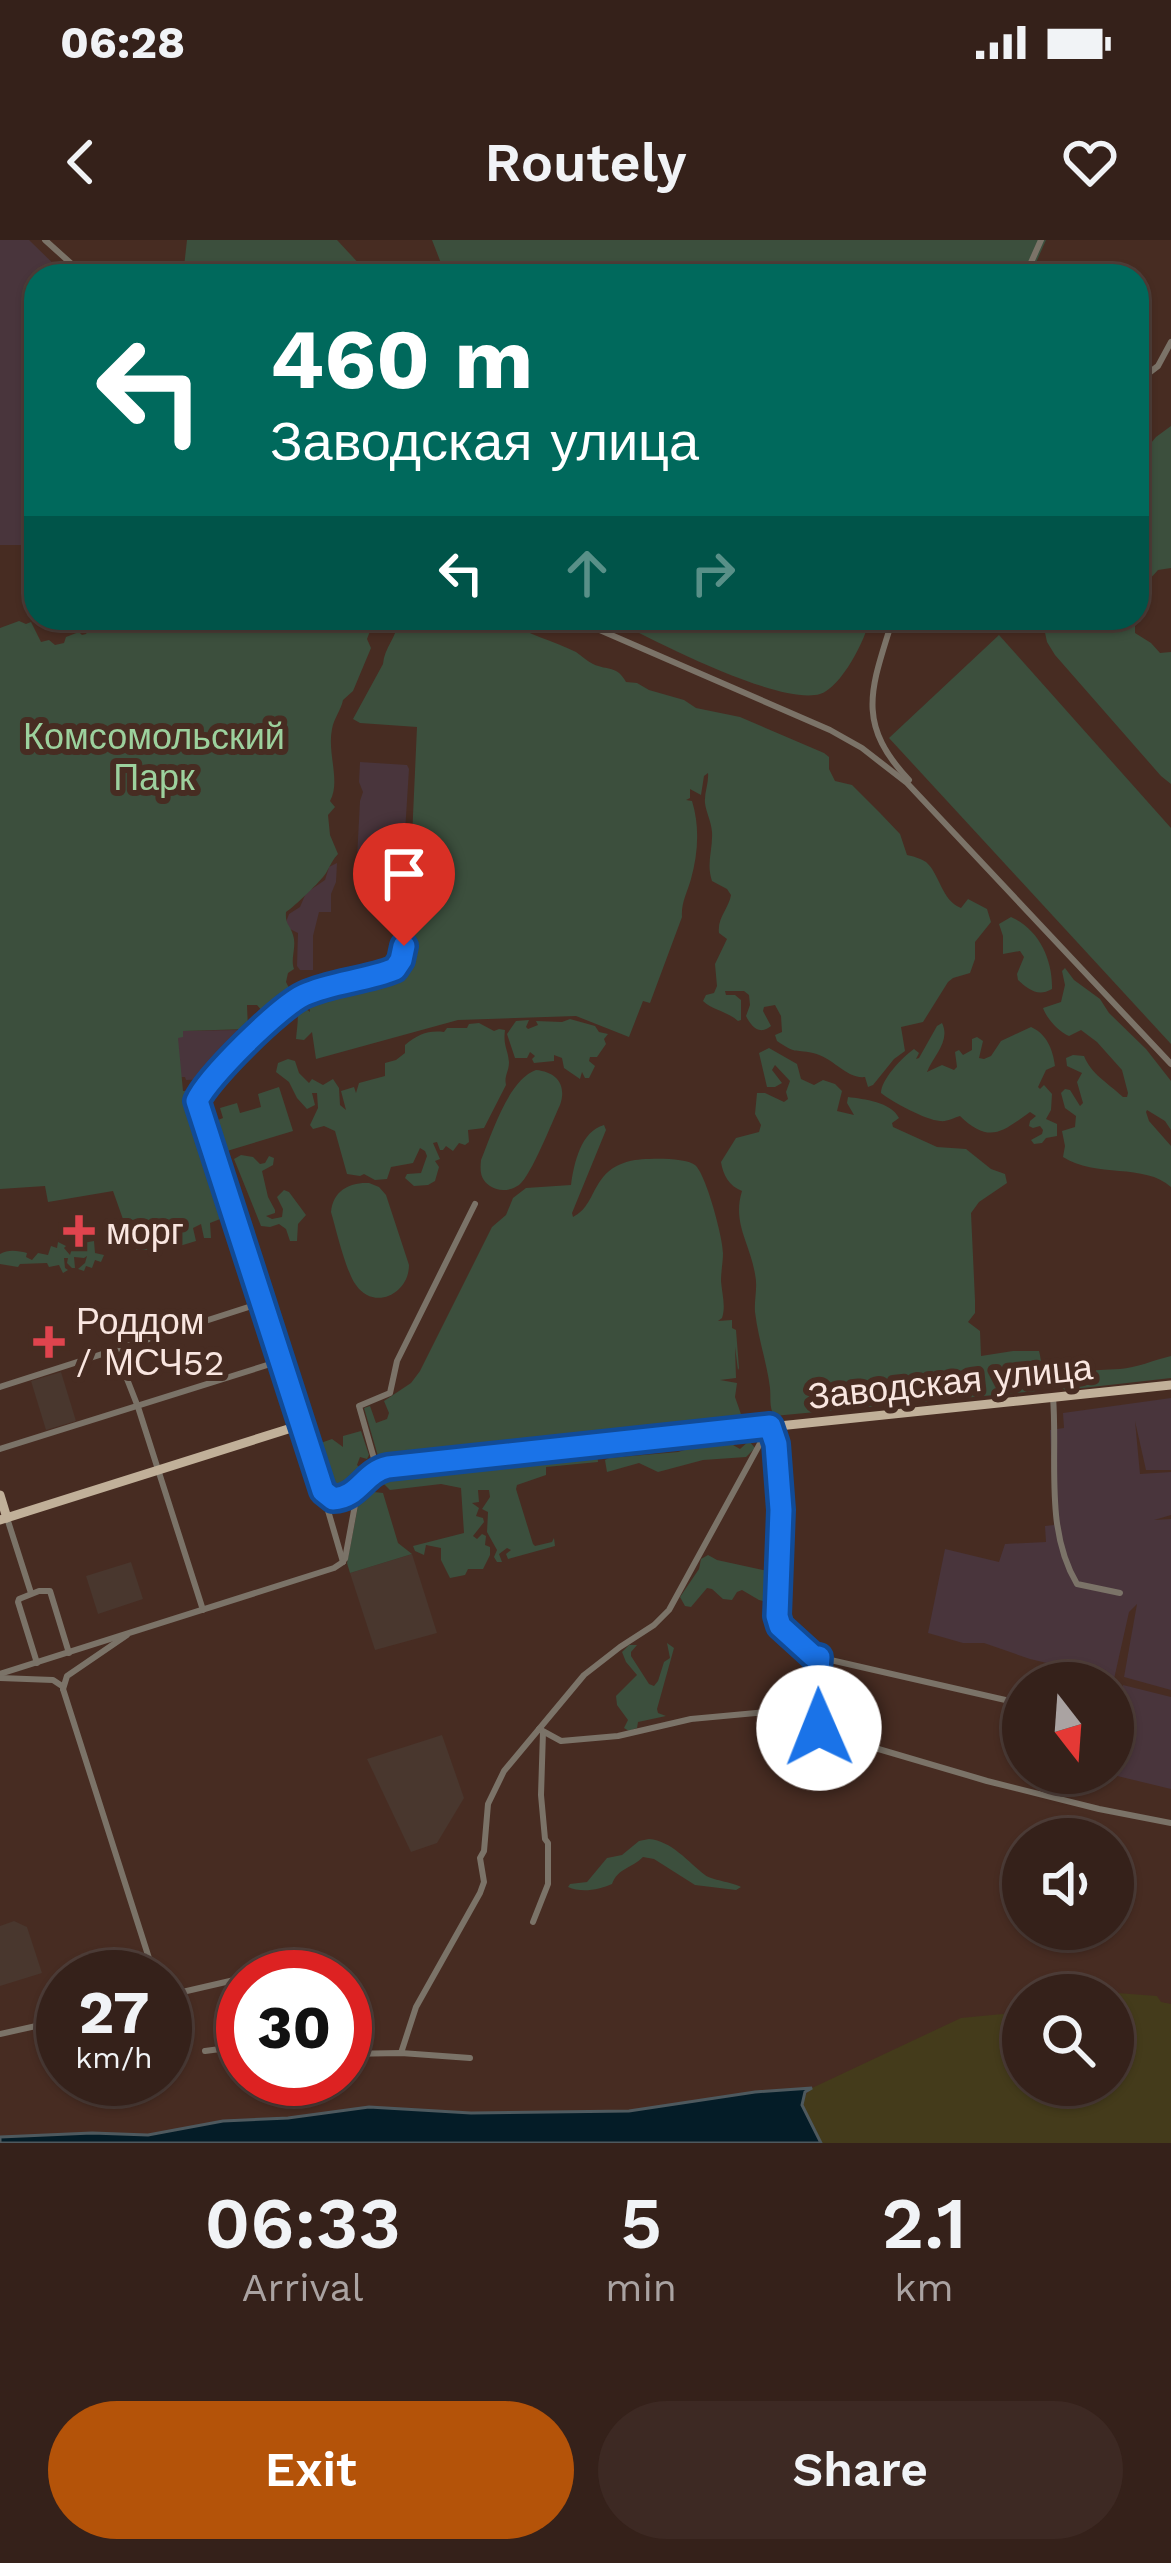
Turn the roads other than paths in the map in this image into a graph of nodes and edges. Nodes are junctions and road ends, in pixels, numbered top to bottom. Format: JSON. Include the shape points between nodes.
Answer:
{"nodes":[{"id":1,"x":45,"y":240,"type":"edge"},
{"id":2,"x":72,"y":264,"type":"edge"},
{"id":3,"x":1171,"y":342,"type":"edge"},
{"id":4,"x":1149,"y":373,"type":"edge"},
{"id":5,"x":600,"y":630,"type":"edge"},
{"id":6,"x":889,"y":630,"type":"edge"},
{"id":7,"x":405,"y":897,"type":"dead end"},
{"id":8,"x":1171,"y":1062,"type":"edge"},
{"id":9,"x":194,"y":1091,"type":"dead end"},
{"id":10,"x":197,"y":1101,"type":"junction"},
{"id":11,"x":475,"y":1204,"type":"dead end"},
{"id":12,"x":261,"y":1303,"type":"junction"},
{"id":13,"x":116,"y":1350,"type":"junction"},
{"id":14,"x":280,"y":1361,"type":"junction"},
{"id":15,"x":1171,"y":1385,"type":"edge"},
{"id":16,"x":0,"y":1387,"type":"edge"},
{"id":17,"x":1053,"y":1397,"type":"junction"},
{"id":18,"x":138,"y":1407,"type":"junction"},
{"id":19,"x":301,"y":1425,"type":"junction"},
{"id":20,"x":770,"y":1426,"type":"junction"},
{"id":21,"x":0,"y":1449,"type":"edge"},
{"id":22,"x":377,"y":1469,"type":"junction"},
{"id":23,"x":159,"y":1471,"type":"junction"},
{"id":24,"x":321,"y":1487,"type":"junction"},
{"id":25,"x":358,"y":1489,"type":"junction"},
{"id":26,"x":0,"y":1496,"type":"edge"},
{"id":27,"x":4,"y":1519,"type":"edge"},
{"id":28,"x":343,"y":1562,"type":"junction"},
{"id":29,"x":31,"y":1593,"type":"junction"},
{"id":30,"x":1120,"y":1593,"type":"dead end"},
{"id":31,"x":203,"y":1610,"type":"junction"},
{"id":32,"x":130,"y":1633,"type":"junction"},
{"id":33,"x":69,"y":1653,"type":"junction"},
{"id":34,"x":819,"y":1657,"type":"junction"},
{"id":35,"x":37,"y":1663,"type":"junction"},
{"id":36,"x":0,"y":1676,"type":"edge"},
{"id":37,"x":63,"y":1689,"type":"junction"},
{"id":38,"x":1002,"y":1699,"type":"edge"},
{"id":39,"x":541,"y":1731,"type":"junction"},
{"id":40,"x":822,"y":1731,"type":"junction"},
{"id":41,"x":1171,"y":1823,"type":"edge"},
{"id":42,"x":533,"y":1922,"type":"dead end"},
{"id":43,"x":146,"y":1950,"type":"edge"},
{"id":44,"x":36,"y":2026,"type":"edge"},
{"id":45,"x":0,"y":2034,"type":"edge"},
{"id":46,"x":216,"y":2050,"type":"edge"},
{"id":47,"x":205,"y":2051,"type":"dead end"},
{"id":48,"x":401,"y":2053,"type":"junction"},
{"id":49,"x":372,"y":2054,"type":"edge"},
{"id":50,"x":470,"y":2058,"type":"dead end"}],
"edges":[{"from":1,"to":2,"type":"street"},
{"from":3,"to":4,"type":"street"},
{"from":5,"to":8,"type":"street","via":[[830,730],[880,761]]},
{"from":6,"to":8,"type":"street","via":[[873,693],[885,753]]},
{"from":7,"to":10,"type":"street","via":[[395,969],[294,1000]]},
{"from":9,"to":10,"type":"street"},
{"from":10,"to":12,"type":"street"},
{"from":11,"to":22,"type":"street","via":[[390,1393],[359,1406]]},
{"from":12,"to":13,"type":"street"},
{"from":12,"to":14,"type":"street"},
{"from":13,"to":16,"type":"street"},
{"from":13,"to":18,"type":"street"},
{"from":14,"to":18,"type":"street"},
{"from":14,"to":19,"type":"street"},
{"from":15,"to":17,"type":"main road","name":"Заводская улица"},
{"from":17,"to":20,"type":"main road","name":"Заводская улица"},
{"from":17,"to":30,"type":"street","via":[[1056,1510],[1067,1567],[1077,1584]]},
{"from":18,"to":21,"type":"street"},
{"from":18,"to":23,"type":"street"},
{"from":19,"to":23,"type":"main road"},
{"from":19,"to":24,"type":"main road"},
{"from":20,"to":22,"type":"main road","name":"Заводская улица"},
{"from":20,"to":34,"type":"street","via":[[781,1510],[777,1616]]},
{"from":20,"to":39,"type":"street","via":[[669,1610],[599,1662]]},
{"from":22,"to":25,"type":"main road"},
{"from":23,"to":27,"type":"main road"},
{"from":23,"to":31,"type":"street"},
{"from":24,"to":25,"type":"main road","via":[[336,1499]]},
{"from":24,"to":28,"type":"street"},
{"from":25,"to":28,"type":"street"},
{"from":26,"to":27,"type":"main road"},
{"from":27,"to":29,"type":"street"},
{"from":28,"to":31,"type":"street"},
{"from":29,"to":33,"type":"street","via":[[50,1591]]},
{"from":29,"to":35,"type":"street","via":[[18,1602]]},
{"from":31,"to":32,"type":"street"},
{"from":32,"to":33,"type":"street"},
{"from":32,"to":37,"type":"street","via":[[67,1676]]},
{"from":33,"to":35,"type":"street"},
{"from":34,"to":38,"type":"street"},
{"from":34,"to":40,"type":"street"},
{"from":35,"to":36,"type":"street"},
{"from":36,"to":37,"type":"street","via":[[53,1680]]},
{"from":37,"to":43,"type":"street"},
{"from":39,"to":40,"type":"street","via":[[561,1741],[767,1712]]},
{"from":39,"to":42,"type":"street","via":[[548,1884]]},
{"from":39,"to":48,"type":"street","via":[[491,1793],[484,1882],[416,2007]]},
{"from":40,"to":41,"type":"street","via":[[987,1781]]},
{"from":44,"to":45,"type":"street"},
{"from":46,"to":47,"type":"street"},
{"from":48,"to":49,"type":"street"},
{"from":48,"to":50,"type":"street"}]}
